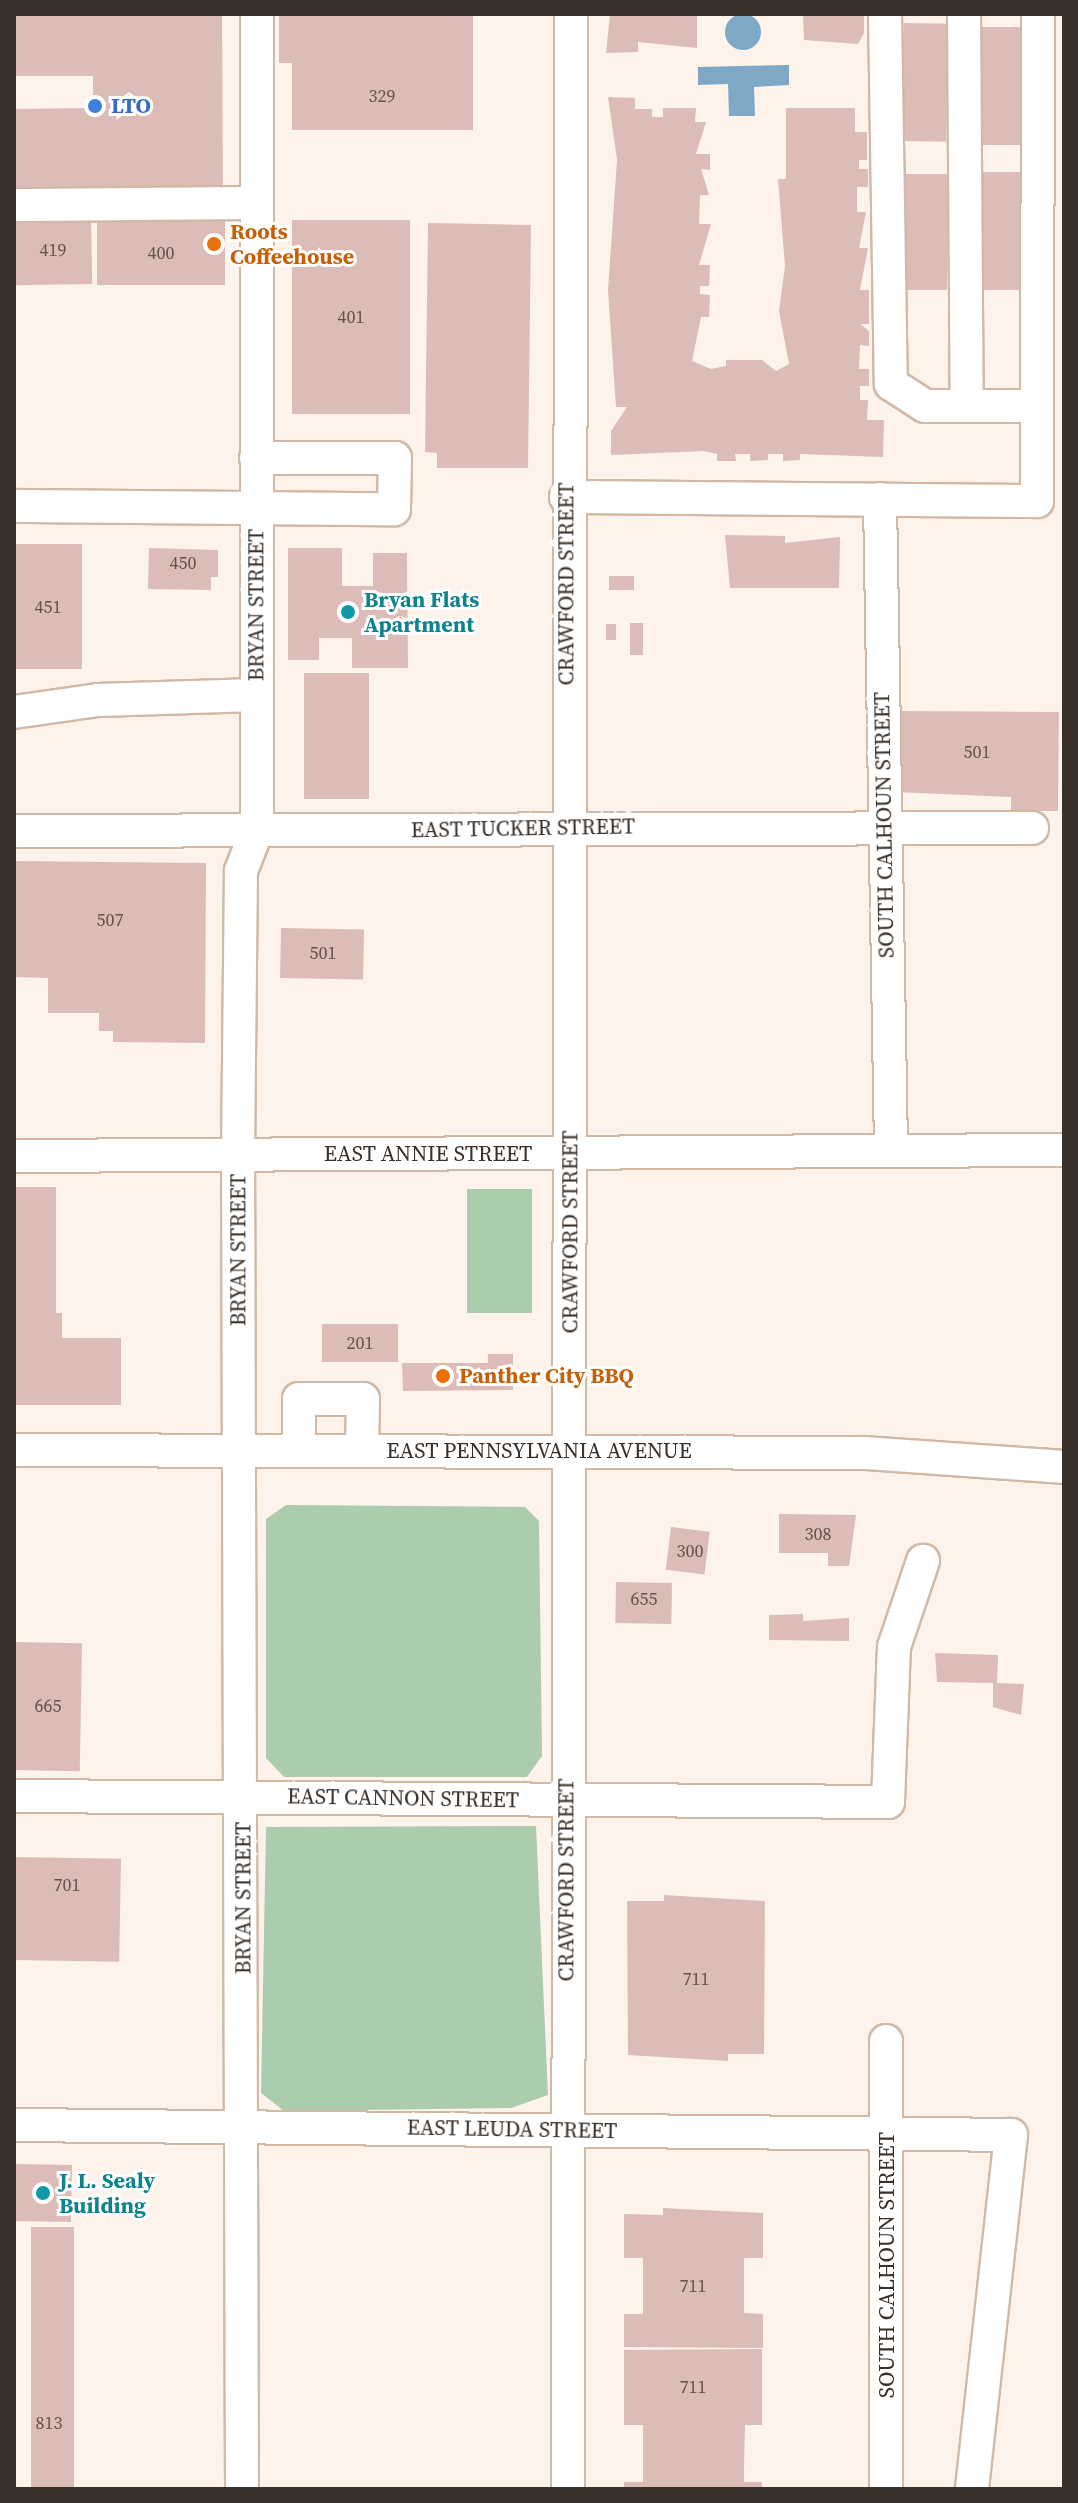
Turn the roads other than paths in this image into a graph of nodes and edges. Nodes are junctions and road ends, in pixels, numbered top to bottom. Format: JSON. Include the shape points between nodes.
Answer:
{"nodes":[{"id":1,"x":257,"y":14,"type":"edge"},
{"id":2,"x":571,"y":14,"type":"edge"},
{"id":3,"x":885,"y":14,"type":"edge"},
{"id":4,"x":964,"y":14,"type":"edge"},
{"id":5,"x":1038,"y":14,"type":"edge"},
{"id":6,"x":257,"y":203,"type":"junction"},
{"id":7,"x":14,"y":205,"type":"edge"},
{"id":8,"x":967,"y":406,"type":"junction"},
{"id":9,"x":1037,"y":406,"type":"junction"},
{"id":10,"x":256,"y":458,"type":"junction"},
{"id":11,"x":566,"y":497,"type":"junction"},
{"id":12,"x":880,"y":499,"type":"junction"},
{"id":13,"x":1050,"y":502,"type":"edge"},
{"id":14,"x":14,"y":506,"type":"edge"},
{"id":15,"x":256,"y":508,"type":"junction"},
{"id":16,"x":256,"y":695,"type":"junction"},
{"id":17,"x":14,"y":712,"type":"edge"},
{"id":18,"x":566,"y":827,"type":"junction"},
{"id":19,"x":883,"y":828,"type":"junction"},
{"id":20,"x":1032,"y":828,"type":"dead end"},
{"id":21,"x":257,"y":830,"type":"junction"},
{"id":22,"x":14,"y":831,"type":"edge"},
{"id":23,"x":1064,"y":1150,"type":"edge"},
{"id":24,"x":891,"y":1151,"type":"junction"},
{"id":25,"x":571,"y":1153,"type":"junction"},
{"id":26,"x":238,"y":1155,"type":"junction"},
{"id":27,"x":14,"y":1156,"type":"edge"},
{"id":28,"x":238,"y":1449,"type":"junction"},
{"id":29,"x":14,"y":1450,"type":"edge"},
{"id":30,"x":299,"y":1450,"type":"junction"},
{"id":31,"x":362,"y":1450,"type":"junction"},
{"id":32,"x":569,"y":1451,"type":"junction"},
{"id":33,"x":1064,"y":1467,"type":"edge"},
{"id":34,"x":923,"y":1561,"type":"dead end"},
{"id":35,"x":14,"y":1796,"type":"edge"},
{"id":36,"x":243,"y":1797,"type":"junction"},
{"id":37,"x":566,"y":1800,"type":"junction"},
{"id":38,"x":886,"y":2041,"type":"dead end"},
{"id":39,"x":14,"y":2125,"type":"edge"},
{"id":40,"x":243,"y":2127,"type":"junction"},
{"id":41,"x":566,"y":2130,"type":"junction"},
{"id":42,"x":888,"y":2133,"type":"junction"},
{"id":43,"x":242,"y":2489,"type":"edge"},
{"id":44,"x":568,"y":2489,"type":"edge"},
{"id":45,"x":886,"y":2489,"type":"edge"},
{"id":46,"x":972,"y":2489,"type":"edge"}],
"edges":[{"from":1,"to":6,"type":"street","name":"BRYAN STREET"},
{"from":2,"to":11,"type":"street","name":"CRAWFORD STREET"},
{"from":3,"to":8,"type":"street","via":[[886,366],[891,384],[911,403]]},
{"from":4,"to":8,"type":"street"},
{"from":5,"to":9,"type":"street"},
{"from":6,"to":7,"type":"street"},
{"from":6,"to":10,"type":"street","name":"BRYAN STREET"},
{"from":8,"to":9,"type":"street"},
{"from":9,"to":13,"type":"street"},
{"from":10,"to":15,"type":"street","name":"BRYAN STREET"},
{"from":10,"to":15,"type":"street","via":[[395,458],[394,509]]},
{"from":11,"to":12,"type":"street"},
{"from":11,"to":18,"type":"street","name":"CRAWFORD STREET"},
{"from":12,"to":13,"type":"street"},
{"from":12,"to":19,"type":"street","name":"SOUTH CALHOUN STREET"},
{"from":14,"to":15,"type":"street"},
{"from":15,"to":16,"type":"street","name":"BRYAN STREET"},
{"from":16,"to":17,"type":"street","via":[[98,700]]},
{"from":16,"to":21,"type":"street","name":"BRYAN STREET"},
{"from":18,"to":19,"type":"street","name":"EAST TUCKER STREET"},
{"from":18,"to":21,"type":"street","name":"EAST TUCKER STREET"},
{"from":18,"to":25,"type":"street","name":"CRAWFORD STREET"},
{"from":19,"to":20,"type":"street","name":"EAST TUCKER STREET"},
{"from":19,"to":24,"type":"street","name":"SOUTH CALHOUN STREET"},
{"from":21,"to":22,"type":"street","name":"EAST TUCKER STREET"},
{"from":21,"to":26,"type":"street","name":"BRYAN STREET","via":[[241,871]]},
{"from":23,"to":24,"type":"street","name":"EAST ANNIE STREET"},
{"from":24,"to":25,"type":"street","name":"EAST ANNIE STREET"},
{"from":25,"to":26,"type":"street","name":"EAST ANNIE STREET"},
{"from":25,"to":32,"type":"street","name":"CRAWFORD STREET"},
{"from":26,"to":27,"type":"street","name":"EAST ANNIE STREET"},
{"from":26,"to":28,"type":"street","name":"BRYAN STREET"},
{"from":28,"to":29,"type":"street","name":"EAST PENNSYLVANIA AVENUE"},
{"from":28,"to":30,"type":"street","name":"EAST PENNSYLVANIA AVENUE"},
{"from":28,"to":36,"type":"street","name":"BRYAN STREET"},
{"from":30,"to":31,"type":"street","name":"EAST PENNSYLVANIA AVENUE"},
{"from":30,"to":31,"type":"street","via":[[299,1399],[363,1399]]},
{"from":31,"to":32,"type":"street","name":"EAST PENNSYLVANIA AVENUE"},
{"from":32,"to":33,"type":"street","name":"EAST PENNSYLVANIA AVENUE","via":[[865,1453]]},
{"from":32,"to":37,"type":"street","name":"CRAWFORD STREET"},
{"from":34,"to":37,"type":"street","name":"EAST CANNON STREET","via":[[894,1647],[888,1802]]},
{"from":35,"to":36,"type":"street","name":"EAST CANNON STREET"},
{"from":36,"to":37,"type":"street","name":"EAST CANNON STREET"},
{"from":36,"to":40,"type":"street","name":"BRYAN STREET"},
{"from":37,"to":41,"type":"street","name":"CRAWFORD STREET"},
{"from":38,"to":42,"type":"street","name":"SOUTH CALHOUN STREET"},
{"from":39,"to":40,"type":"street","name":"EAST LEUDA STREET"},
{"from":40,"to":41,"type":"street","name":"EAST LEUDA STREET"},
{"from":40,"to":43,"type":"street","name":"BRYAN STREET"},
{"from":41,"to":42,"type":"street","name":"EAST LEUDA STREET"},
{"from":41,"to":44,"type":"street","name":"CRAWFORD STREET"},
{"from":42,"to":45,"type":"street","name":"SOUTH CALHOUN STREET"},
{"from":42,"to":46,"type":"street","name":"EAST LEUDA STREET","via":[[1011,2135]]}]}
